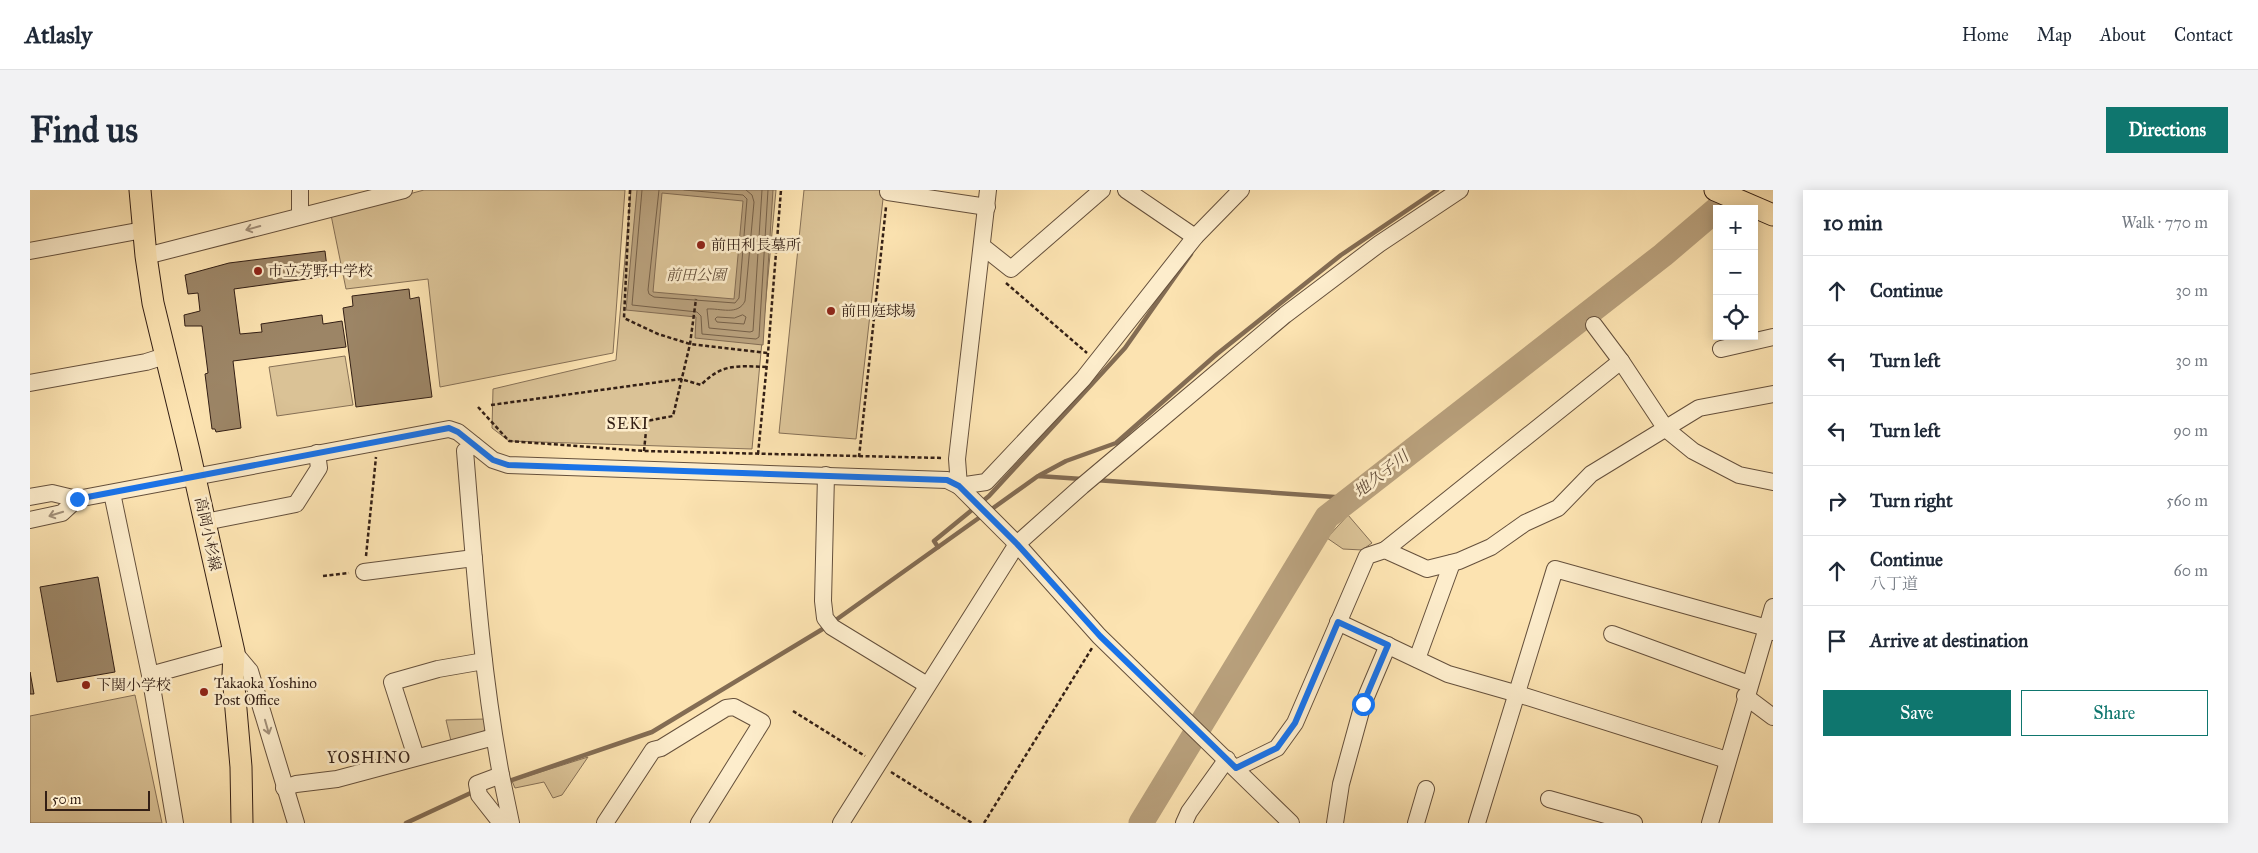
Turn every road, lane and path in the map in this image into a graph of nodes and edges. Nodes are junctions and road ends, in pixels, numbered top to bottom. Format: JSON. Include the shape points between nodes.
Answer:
{"nodes":[{"id":1,"x":140,"y":190,"type":"edge"},
{"id":2,"x":300,"y":190,"type":"edge"},
{"id":3,"x":404,"y":190,"type":"edge"},
{"id":4,"x":630,"y":190,"type":"edge"},
{"id":5,"x":780,"y":190,"type":"edge"},
{"id":6,"x":988,"y":190,"type":"edge"},
{"id":7,"x":1102,"y":190,"type":"edge"},
{"id":8,"x":1126,"y":190,"type":"edge"},
{"id":9,"x":1241,"y":190,"type":"edge"},
{"id":10,"x":1460,"y":190,"type":"edge"},
{"id":11,"x":888,"y":192,"type":"joint"},
{"id":12,"x":1718,"y":192,"type":"edge"},
{"id":13,"x":987,"y":206,"type":"junction"},
{"id":14,"x":1773,"y":215,"type":"edge"},
{"id":15,"x":300,"y":216,"type":"junction"},
{"id":16,"x":143,"y":230,"type":"junction"},
{"id":17,"x":1195,"y":238,"type":"junction"},
{"id":18,"x":982,"y":246,"type":"junction"},
{"id":19,"x":30,"y":251,"type":"edge"},
{"id":20,"x":146,"y":256,"type":"junction"},
{"id":21,"x":980,"y":266,"type":"junction"},
{"id":22,"x":696,"y":299,"type":"dead end"},
{"id":23,"x":1594,"y":326,"type":"dead end"},
{"id":24,"x":1773,"y":336,"type":"edge"},
{"id":25,"x":690,"y":344,"type":"junction"},
{"id":26,"x":1721,"y":349,"type":"dead end"},
{"id":27,"x":768,"y":353,"type":"junction"},
{"id":28,"x":165,"y":356,"type":"junction"},
{"id":29,"x":1621,"y":361,"type":"junction"},
{"id":30,"x":1097,"y":362,"type":"junction"},
{"id":31,"x":767,"y":367,"type":"junction"},
{"id":32,"x":681,"y":379,"type":"junction"},
{"id":33,"x":30,"y":383,"type":"edge"},
{"id":34,"x":1773,"y":394,"type":"edge"},
{"id":35,"x":491,"y":405,"type":"dead end"},
{"id":36,"x":478,"y":407,"type":"dead end"},
{"id":37,"x":1666,"y":428,"type":"junction"},
{"id":38,"x":376,"y":443,"type":"junction"},
{"id":39,"x":474,"y":445,"type":"junction"},
{"id":40,"x":644,"y":451,"type":"junction"},
{"id":41,"x":317,"y":453,"type":"junction"},
{"id":42,"x":758,"y":454,"type":"junction"},
{"id":43,"x":859,"y":457,"type":"junction"},
{"id":44,"x":957,"y":459,"type":"junction"},
{"id":45,"x":642,"y":469,"type":"junction"},
{"id":46,"x":755,"y":472,"type":"junction"},
{"id":47,"x":826,"y":475,"type":"junction"},
{"id":48,"x":195,"y":477,"type":"junction"},
{"id":49,"x":1773,"y":482,"type":"edge"},
{"id":50,"x":959,"y":486,"type":"junction"},
{"id":51,"x":112,"y":492,"type":"junction"},
{"id":52,"x":30,"y":496,"type":"edge"},
{"id":53,"x":70,"y":499,"type":"junction"},
{"id":54,"x":30,"y":505,"type":"edge"},
{"id":55,"x":30,"y":520,"type":"edge"},
{"id":56,"x":205,"y":522,"type":"junction"},
{"id":57,"x":1017,"y":544,"type":"junction"},
{"id":58,"x":1386,"y":550,"type":"junction"},
{"id":59,"x":474,"y":558,"type":"junction"},
{"id":60,"x":1452,"y":563,"type":"junction"},
{"id":61,"x":364,"y":572,"type":"junction"},
{"id":62,"x":323,"y":576,"type":"dead end"},
{"id":63,"x":1773,"y":607,"type":"edge"},
{"id":64,"x":1338,"y":622,"type":"junction"},
{"id":65,"x":1770,"y":630,"type":"edge"},
{"id":66,"x":1612,"y":634,"type":"dead end"},
{"id":67,"x":1100,"y":636,"type":"junction"},
{"id":68,"x":1388,"y":645,"type":"junction"},
{"id":69,"x":234,"y":652,"type":"junction"},
{"id":70,"x":1417,"y":659,"type":"junction"},
{"id":71,"x":484,"y":661,"type":"junction"},
{"id":72,"x":150,"y":675,"type":"junction"},
{"id":73,"x":927,"y":686,"type":"junction"},
{"id":74,"x":1747,"y":690,"type":"junction"},
{"id":75,"x":1518,"y":694,"type":"junction"},
{"id":76,"x":1773,"y":716,"type":"edge"},
{"id":77,"x":494,"y":737,"type":"junction"},
{"id":78,"x":416,"y":757,"type":"junction"},
{"id":79,"x":1727,"y":760,"type":"junction"},
{"id":80,"x":1232,"y":763,"type":"junction"},
{"id":81,"x":502,"y":781,"type":"junction"},
{"id":82,"x":284,"y":788,"type":"junction"},
{"id":83,"x":1426,"y":790,"type":"dead end"},
{"id":84,"x":1549,"y":799,"type":"dead end"},
{"id":85,"x":175,"y":823,"type":"edge"},
{"id":86,"x":242,"y":823,"type":"edge"},
{"id":87,"x":296,"y":823,"type":"edge"},
{"id":88,"x":501,"y":823,"type":"edge"},
{"id":89,"x":511,"y":823,"type":"edge"},
{"id":90,"x":606,"y":823,"type":"edge"},
{"id":91,"x":699,"y":823,"type":"edge"},
{"id":92,"x":841,"y":823,"type":"edge"},
{"id":93,"x":984,"y":823,"type":"edge"},
{"id":94,"x":1184,"y":823,"type":"edge"},
{"id":95,"x":1290,"y":823,"type":"edge"},
{"id":96,"x":1335,"y":823,"type":"edge"},
{"id":97,"x":1416,"y":823,"type":"edge"},
{"id":98,"x":1477,"y":823,"type":"edge"},
{"id":99,"x":1634,"y":823,"type":"edge"},
{"id":100,"x":1710,"y":823,"type":"edge"}],
"edges":[{"from":1,"to":16,"type":"main road","name":"高岡小杉線"},
{"from":2,"to":15,"type":"street"},
{"from":3,"to":15,"type":"street"},
{"from":4,"to":25,"type":"path","via":[[624,318]]},
{"from":5,"to":27,"type":"path"},
{"from":6,"to":13,"type":"street"},
{"from":7,"to":18,"type":"street","via":[[1011,269]]},
{"from":8,"to":17,"type":"street"},
{"from":9,"to":17,"type":"street"},
{"from":10,"to":57,"type":"street","via":[[1379,244],[1285,315]]},
{"from":11,"to":13,"type":"street"},
{"from":11,"to":43,"type":"path"},
{"from":12,"to":14,"type":"main road"},
{"from":13,"to":18,"type":"street"},
{"from":15,"to":20,"type":"street","one_way":true},
{"from":16,"to":19,"type":"street"},
{"from":16,"to":20,"type":"main road","name":"高岡小杉線"},
{"from":17,"to":30,"type":"street"},
{"from":18,"to":21,"type":"street"},
{"from":20,"to":28,"type":"main road","name":"高岡小杉線"},
{"from":21,"to":30,"type":"path","via":[[986,266]]},
{"from":21,"to":44,"type":"street"},
{"from":22,"to":25,"type":"path"},
{"from":23,"to":29,"type":"street"},
{"from":24,"to":26,"type":"street"},
{"from":25,"to":27,"type":"path"},
{"from":25,"to":32,"type":"path"},
{"from":27,"to":31,"type":"path"},
{"from":28,"to":33,"type":"street"},
{"from":28,"to":48,"type":"main road","name":"高岡小杉線"},
{"from":29,"to":37,"type":"street"},
{"from":29,"to":58,"type":"street"},
{"from":30,"to":50,"type":"street","via":[[986,482]]},
{"from":31,"to":32,"type":"path","via":[[737,366],[713,373],[701,385]]},
{"from":31,"to":42,"type":"path"},
{"from":32,"to":35,"type":"path"},
{"from":32,"to":40,"type":"path","via":[[673,416],[647,421]]},
{"from":34,"to":37,"type":"street","via":[[1699,408]]},
{"from":36,"to":40,"type":"path","via":[[508,441]]},
{"from":37,"to":49,"type":"street","via":[[1693,451],[1738,475]]},
{"from":37,"to":60,"type":"street","via":[[1591,474],[1558,508],[1525,522],[1492,547]]},
{"from":38,"to":39,"type":"street","via":[[449,428]]},
{"from":38,"to":41,"type":"street"},
{"from":38,"to":61,"type":"path"},
{"from":39,"to":45,"type":"street","via":[[493,460],[508,465]]},
{"from":39,"to":59,"type":"street","via":[[465,451]]},
{"from":40,"to":42,"type":"path"},
{"from":40,"to":45,"type":"path"},
{"from":41,"to":48,"type":"street"},
{"from":41,"to":56,"type":"street","via":[[319,468],[296,504]]},
{"from":42,"to":43,"type":"path"},
{"from":42,"to":46,"type":"path"},
{"from":43,"to":44,"type":"path"},
{"from":44,"to":50,"type":"street"},
{"from":45,"to":46,"type":"street"},
{"from":46,"to":47,"type":"street"},
{"from":47,"to":50,"type":"street","via":[[947,480]]},
{"from":47,"to":73,"type":"street","via":[[823,601],[829,623]]},
{"from":48,"to":51,"type":"street"},
{"from":48,"to":56,"type":"main road","name":"高岡小杉線"},
{"from":50,"to":57,"type":"street"},
{"from":51,"to":53,"type":"street"},
{"from":51,"to":72,"type":"street"},
{"from":52,"to":53,"type":"street","via":[[52,493]]},
{"from":53,"to":54,"type":"street"},
{"from":53,"to":55,"type":"street","one_way":true,"via":[[62,513]]},
{"from":56,"to":69,"type":"main road","name":"高岡小杉線"},
{"from":57,"to":67,"type":"street"},
{"from":57,"to":73,"type":"street"},
{"from":58,"to":60,"type":"street","via":[[1426,569]]},
{"from":58,"to":64,"type":"street","via":[[1367,556]]},
{"from":59,"to":61,"type":"street"},
{"from":59,"to":71,"type":"street"},
{"from":60,"to":70,"type":"street"},
{"from":61,"to":62,"type":"path"},
{"from":63,"to":65,"type":"street"},
{"from":64,"to":68,"type":"street"},
{"from":64,"to":80,"type":"street","via":[[1295,723],[1277,748]]},
{"from":65,"to":74,"type":"street"},
{"from":65,"to":75,"type":"street","via":[[1555,569]]},
{"from":66,"to":74,"type":"street"},
{"from":67,"to":80,"type":"street"},
{"from":67,"to":93,"type":"path"},
{"from":68,"to":70,"type":"street"},
{"from":68,"to":96,"type":"street","via":[[1363,704],[1341,784]]},
{"from":69,"to":72,"type":"street"},
{"from":69,"to":82,"type":"street","one_way":true,"via":[[250,671]]},
{"from":69,"to":86,"type":"main road","name":"高岡小杉線"},
{"from":70,"to":75,"type":"street","via":[[1448,674]]},
{"from":71,"to":77,"type":"street"},
{"from":71,"to":78,"type":"street","via":[[392,682]]},
{"from":72,"to":85,"type":"street"},
{"from":73,"to":92,"type":"street"},
{"from":74,"to":76,"type":"street"},
{"from":74,"to":79,"type":"street"},
{"from":75,"to":79,"type":"street"},
{"from":75,"to":98,"type":"street"},
{"from":77,"to":78,"type":"street"},
{"from":77,"to":81,"type":"street"},
{"from":78,"to":82,"type":"street","via":[[337,779]]},
{"from":79,"to":100,"type":"street"},
{"from":80,"to":94,"type":"street","via":[[1189,812]]},
{"from":80,"to":95,"type":"street"},
{"from":81,"to":88,"type":"street","via":[[477,784]]},
{"from":81,"to":89,"type":"street"},
{"from":82,"to":87,"type":"street"},
{"from":83,"to":97,"type":"street"},
{"from":84,"to":99,"type":"street"},
{"from":90,"to":91,"type":"street","via":[[653,750],[726,708],[734,707],[762,722]]}]}
